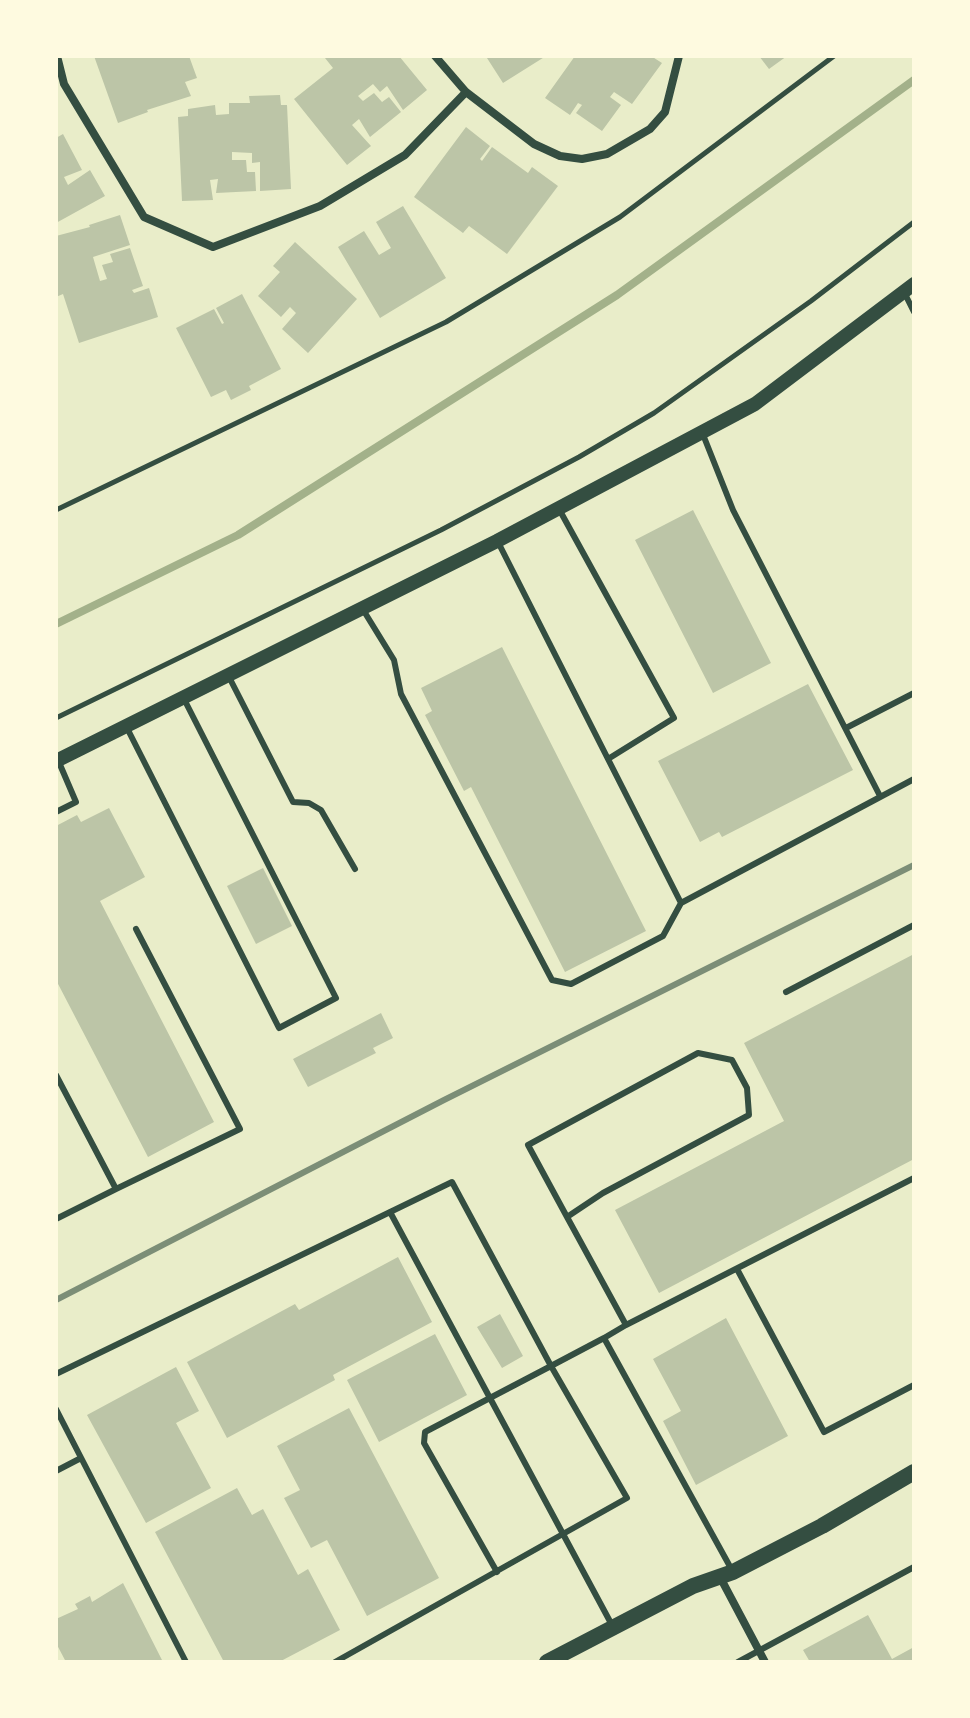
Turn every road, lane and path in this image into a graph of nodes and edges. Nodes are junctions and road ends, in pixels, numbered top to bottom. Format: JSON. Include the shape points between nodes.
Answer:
{"nodes":[{"id":1,"x":57,"y":56,"type":"edge"},
{"id":2,"x":435,"y":56,"type":"edge"},
{"id":3,"x":679,"y":56,"type":"edge"},
{"id":4,"x":834,"y":56,"type":"edge"},
{"id":5,"x":466,"y":92,"type":"junction"},
{"id":6,"x":914,"y":222,"type":"edge"},
{"id":7,"x":909,"y":288,"type":"edge"},
{"id":8,"x":914,"y":312,"type":"edge"},
{"id":9,"x":702,"y":432,"type":"junction"},
{"id":10,"x":558,"y":508,"type":"junction"},
{"id":11,"x":56,"y":510,"type":"edge"},
{"id":12,"x":497,"y":541,"type":"junction"},
{"id":13,"x":362,"y":608,"type":"junction"},
{"id":14,"x":228,"y":675,"type":"junction"},
{"id":15,"x":914,"y":693,"type":"edge"},
{"id":16,"x":183,"y":697,"type":"junction"},
{"id":17,"x":56,"y":718,"type":"edge"},
{"id":18,"x":126,"y":726,"type":"junction"},
{"id":19,"x":846,"y":728,"type":"junction"},
{"id":20,"x":608,"y":759,"type":"junction"},
{"id":21,"x":57,"y":760,"type":"edge"},
{"id":22,"x":914,"y":779,"type":"edge"},
{"id":23,"x":880,"y":796,"type":"junction"},
{"id":24,"x":56,"y":812,"type":"edge"},
{"id":25,"x":355,"y":869,"type":"dead end"},
{"id":26,"x":681,"y":903,"type":"junction"},
{"id":27,"x":914,"y":925,"type":"edge"},
{"id":28,"x":136,"y":929,"type":"dead end"},
{"id":29,"x":786,"y":992,"type":"dead end"},
{"id":30,"x":56,"y":1075,"type":"edge"},
{"id":31,"x":914,"y":1178,"type":"edge"},
{"id":32,"x":116,"y":1189,"type":"junction"},
{"id":33,"x":390,"y":1212,"type":"junction"},
{"id":34,"x":567,"y":1217,"type":"junction"},
{"id":35,"x":56,"y":1219,"type":"edge"},
{"id":36,"x":737,"y":1269,"type":"junction"},
{"id":37,"x":626,"y":1325,"type":"junction"},
{"id":38,"x":604,"y":1338,"type":"junction"},
{"id":39,"x":551,"y":1366,"type":"junction"},
{"id":40,"x":56,"y":1374,"type":"edge"},
{"id":41,"x":914,"y":1385,"type":"edge"},
{"id":42,"x":489,"y":1398,"type":"junction"},
{"id":43,"x":56,"y":1409,"type":"edge"},
{"id":44,"x":81,"y":1458,"type":"junction"},
{"id":45,"x":56,"y":1471,"type":"edge"},
{"id":46,"x":914,"y":1472,"type":"edge"},
{"id":47,"x":562,"y":1535,"type":"junction"},
{"id":48,"x":914,"y":1567,"type":"edge"},
{"id":49,"x":497,"y":1572,"type":"junction"},
{"id":50,"x":726,"y":1574,"type":"junction"},
{"id":51,"x":613,"y":1627,"type":"junction"},
{"id":52,"x":759,"y":1650,"type":"junction"},
{"id":53,"x":186,"y":1662,"type":"edge"},
{"id":54,"x":335,"y":1662,"type":"edge"},
{"id":55,"x":547,"y":1662,"type":"edge"},
{"id":56,"x":738,"y":1662,"type":"edge"},
{"id":57,"x":765,"y":1662,"type":"edge"}],
"edges":[{"from":1,"to":5,"type":"street","via":[[64,84],[144,217],[213,247],[320,206],[405,155]]},
{"from":2,"to":5,"type":"street"},
{"from":3,"to":5,"type":"street","via":[[665,112],[650,129],[607,154],[582,159],[534,144]]},
{"from":4,"to":11,"type":"path","via":[[620,217],[446,322]]},
{"from":6,"to":17,"type":"path","via":[[654,413],[579,457],[416,543]]},
{"from":7,"to":8,"type":"lane"},
{"from":7,"to":9,"type":"street","via":[[755,404]]},
{"from":9,"to":10,"type":"street"},
{"from":9,"to":19,"type":"lane","via":[[733,510]]},
{"from":10,"to":12,"type":"street"},
{"from":10,"to":20,"type":"lane","via":[[674,718]]},
{"from":12,"to":13,"type":"street"},
{"from":12,"to":20,"type":"lane"},
{"from":13,"to":14,"type":"street"},
{"from":13,"to":26,"type":"lane","via":[[394,660],[401,694],[552,980],[571,984],[663,936]]},
{"from":14,"to":16,"type":"street"},
{"from":14,"to":25,"type":"lane","via":[[293,802],[321,810]]},
{"from":15,"to":19,"type":"lane"},
{"from":16,"to":18,"type":"street"},
{"from":16,"to":18,"type":"lane","via":[[336,998],[279,1028]]},
{"from":18,"to":21,"type":"street"},
{"from":19,"to":23,"type":"lane"},
{"from":20,"to":26,"type":"lane"},
{"from":21,"to":24,"type":"lane","via":[[76,802]]},
{"from":22,"to":23,"type":"lane"},
{"from":23,"to":26,"type":"lane"},
{"from":27,"to":29,"type":"lane"},
{"from":28,"to":32,"type":"lane","via":[[240,1129]]},
{"from":30,"to":32,"type":"lane"},
{"from":31,"to":36,"type":"lane"},
{"from":32,"to":35,"type":"lane"},
{"from":33,"to":39,"type":"lane","via":[[452,1182]]},
{"from":33,"to":40,"type":"lane"},
{"from":33,"to":42,"type":"lane"},
{"from":34,"to":34,"type":"lane","via":[[528,1145],[698,1053],[732,1060],[747,1088],[749,1115]]},
{"from":34,"to":37,"type":"lane"},
{"from":36,"to":37,"type":"lane"},
{"from":36,"to":41,"type":"lane","via":[[824,1432]]},
{"from":37,"to":38,"type":"lane"},
{"from":38,"to":39,"type":"lane"},
{"from":38,"to":50,"type":"lane"},
{"from":39,"to":42,"type":"lane"},
{"from":39,"to":47,"type":"lane","via":[[627,1498]]},
{"from":42,"to":47,"type":"lane"},
{"from":42,"to":49,"type":"lane","via":[[425,1432],[424,1443]]},
{"from":43,"to":44,"type":"lane"},
{"from":44,"to":45,"type":"lane"},
{"from":44,"to":53,"type":"lane"},
{"from":46,"to":50,"type":"main road"},
{"from":47,"to":49,"type":"lane"},
{"from":47,"to":51,"type":"lane"},
{"from":48,"to":52,"type":"lane"},
{"from":49,"to":54,"type":"lane"},
{"from":50,"to":51,"type":"main road"},
{"from":50,"to":52,"type":"street"},
{"from":51,"to":55,"type":"main road"},
{"from":52,"to":56,"type":"lane"},
{"from":52,"to":57,"type":"street"}]}
